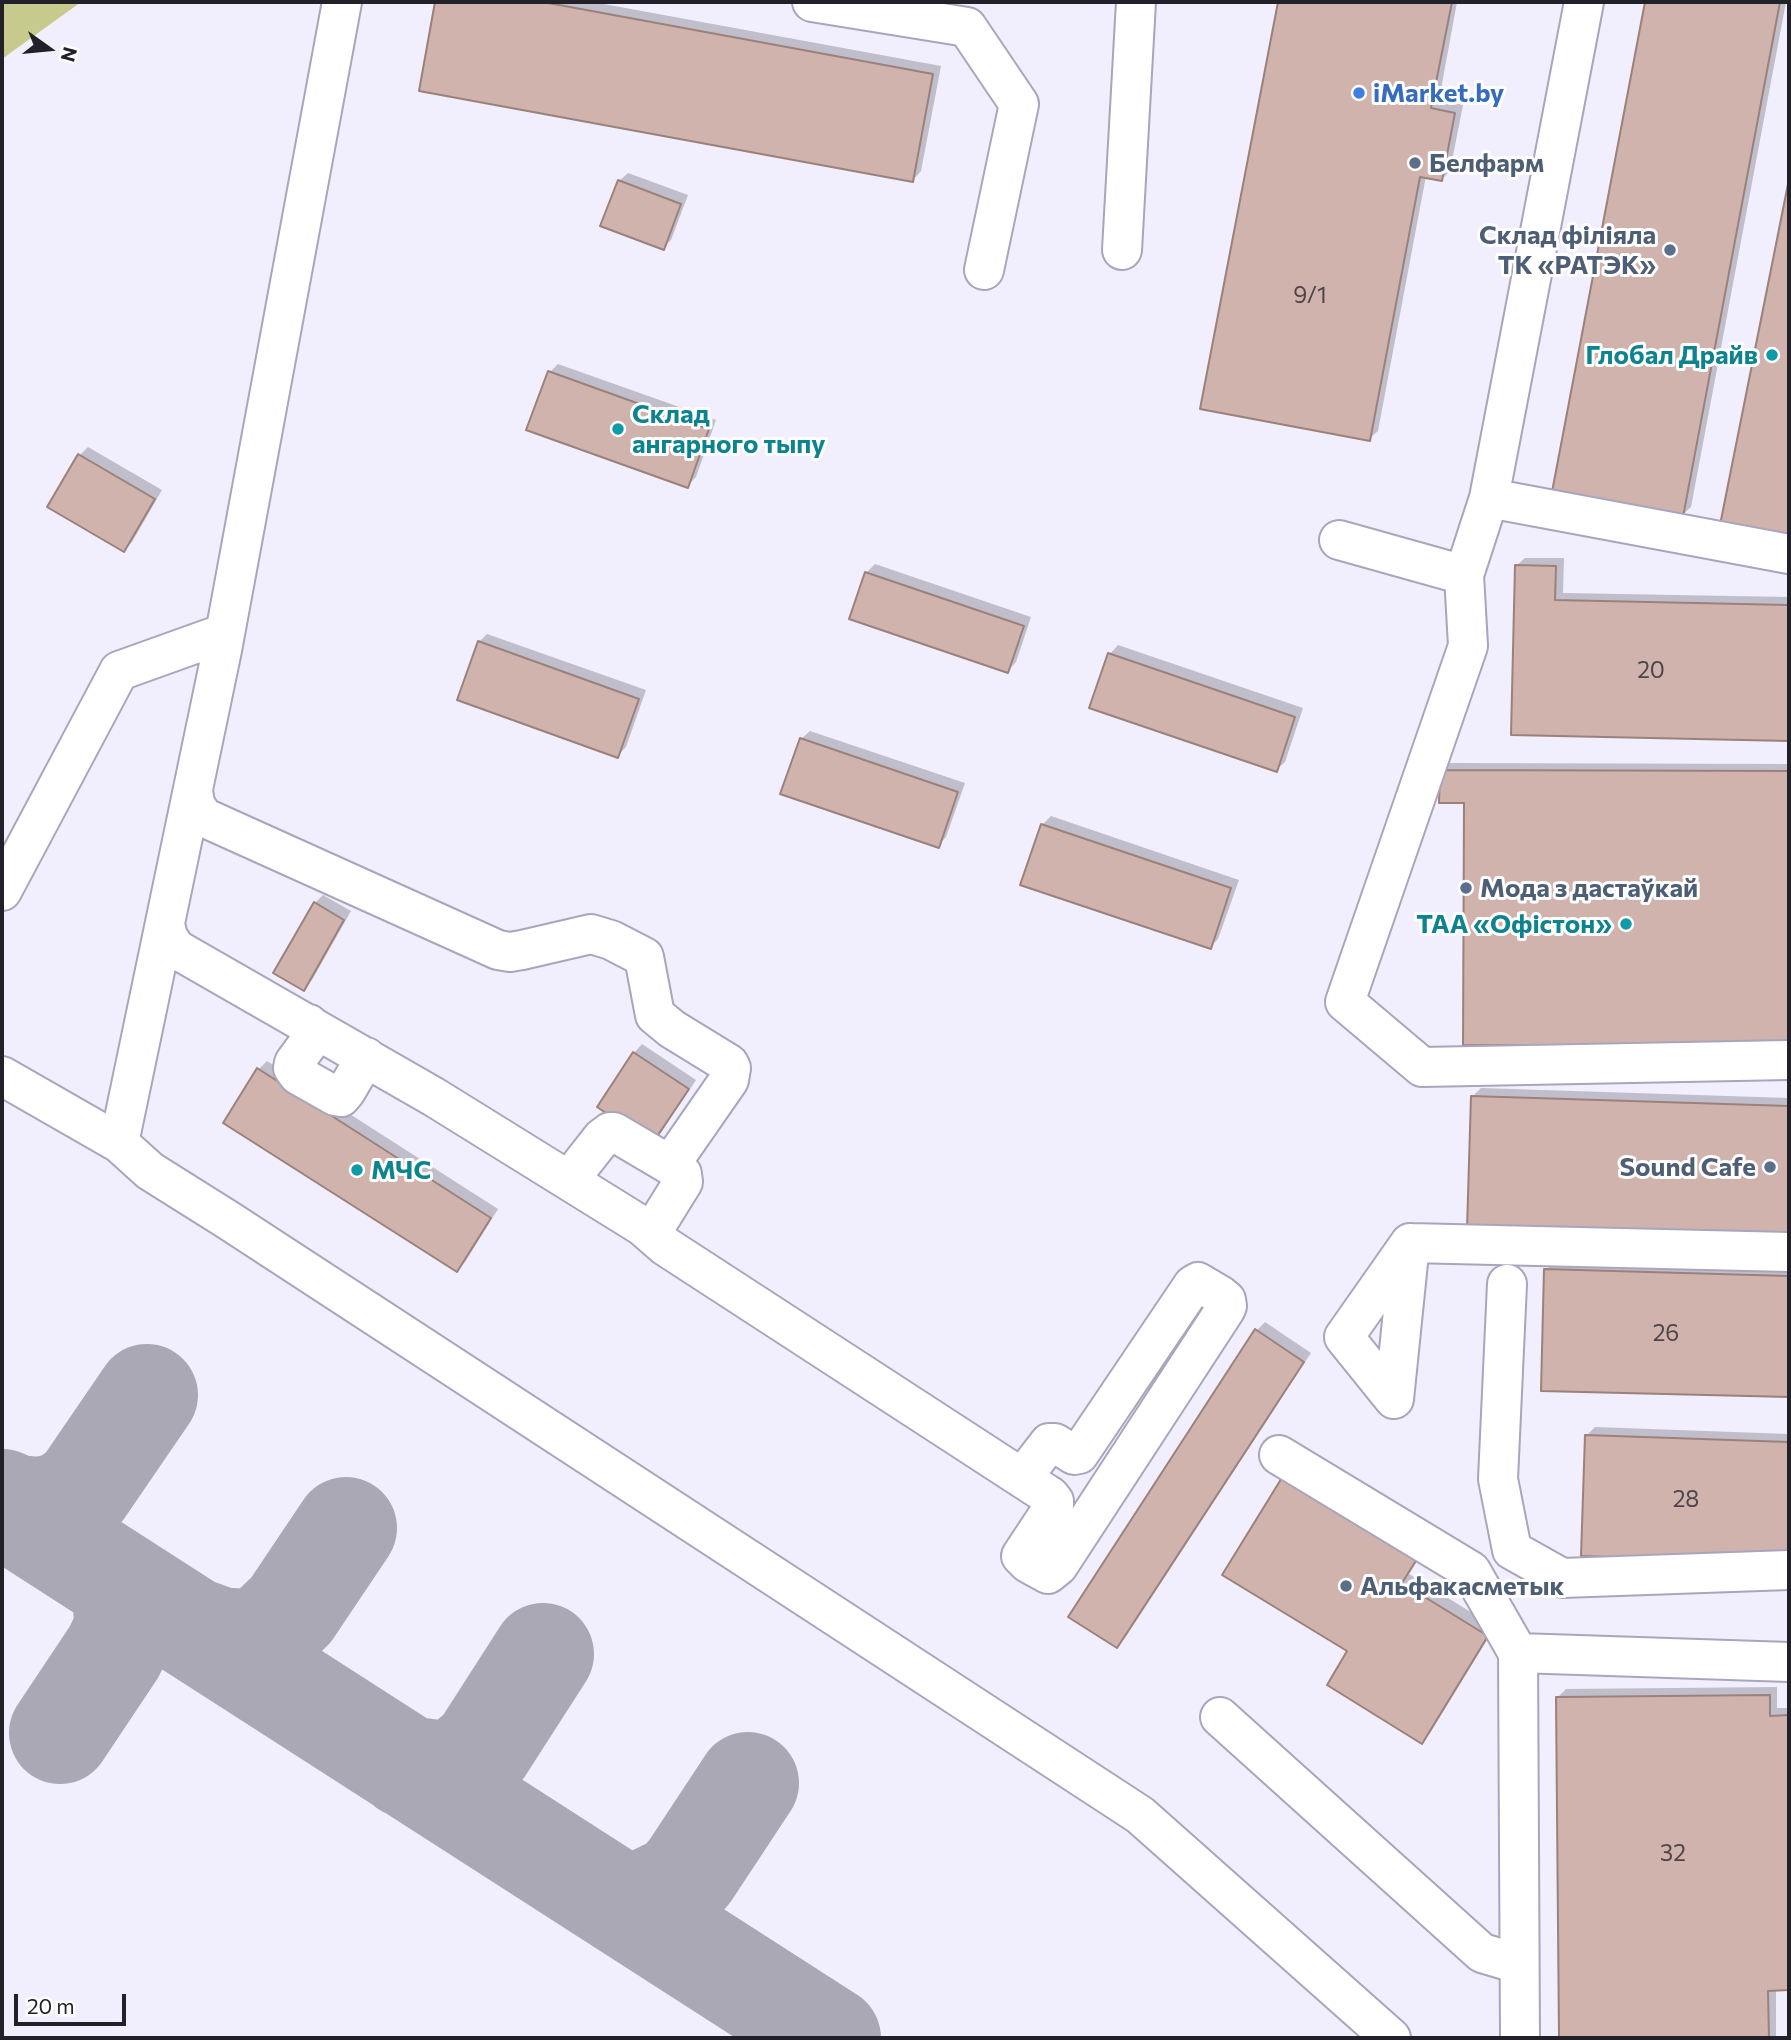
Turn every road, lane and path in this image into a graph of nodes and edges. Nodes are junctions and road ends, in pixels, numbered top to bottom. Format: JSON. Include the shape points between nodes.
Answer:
{"nodes":[{"id":1,"x":342,"y":2,"type":"edge"},
{"id":2,"x":812,"y":2,"type":"edge"},
{"id":3,"x":1136,"y":2,"type":"edge"},
{"id":4,"x":1584,"y":2,"type":"edge"},
{"id":5,"x":871,"y":7,"type":"edge"},
{"id":6,"x":1122,"y":250,"type":"dead end"},
{"id":7,"x":984,"y":270,"type":"dead end"},
{"id":8,"x":1489,"y":498,"type":"junction"},
{"id":9,"x":1339,"y":540,"type":"dead end"},
{"id":10,"x":1789,"y":554,"type":"edge"},
{"id":11,"x":1464,"y":575,"type":"junction"},
{"id":12,"x":225,"y":633,"type":"junction"},
{"id":13,"x":193,"y":790,"type":"junction"},
{"id":14,"x":2,"y":891,"type":"edge"},
{"id":15,"x":165,"y":924,"type":"junction"},
{"id":16,"x":1789,"y":1060,"type":"edge"},
{"id":17,"x":2,"y":1076,"type":"edge"},
{"id":18,"x":119,"y":1143,"type":"junction"},
{"id":19,"x":670,"y":1165,"type":"junction"},
{"id":20,"x":569,"y":1180,"type":"junction"},
{"id":21,"x":642,"y":1226,"type":"junction"},
{"id":22,"x":1410,"y":1243,"type":"dead end"},
{"id":23,"x":1789,"y":1252,"type":"edge"},
{"id":24,"x":1507,"y":1284,"type":"dead end"},
{"id":25,"x":1279,"y":1455,"type":"dead end"},
{"id":26,"x":1022,"y":1478,"type":"junction"},
{"id":27,"x":1789,"y":1570,"type":"edge"},
{"id":28,"x":1518,"y":1653,"type":"junction"},
{"id":29,"x":1789,"y":1662,"type":"edge"},
{"id":30,"x":1220,"y":1717,"type":"dead end"},
{"id":31,"x":1519,"y":1964,"type":"junction"},
{"id":32,"x":1391,"y":2038,"type":"edge"},
{"id":33,"x":1520,"y":2038,"type":"edge"}],
"edges":[{"from":1,"to":12,"type":"lane"},
{"from":2,"to":5,"type":"lane"},
{"from":3,"to":6,"type":"lane"},
{"from":4,"to":8,"type":"lane"},
{"from":5,"to":7,"type":"lane","via":[[967,27],[1019,104]]},
{"from":8,"to":10,"type":"lane"},
{"from":8,"to":11,"type":"lane"},
{"from":9,"to":11,"type":"lane"},
{"from":11,"to":16,"type":"lane","via":[[1468,646],[1345,1002],[1422,1068]]},
{"from":12,"to":13,"type":"lane"},
{"from":12,"to":14,"type":"lane","via":[[119,671]]},
{"from":13,"to":15,"type":"lane"},
{"from":13,"to":19,"type":"lane","via":[[203,817],[498,950],[522,950],[591,934],[644,957],[655,1015],[731,1068],[729,1080]]},
{"from":15,"to":18,"type":"lane"},
{"from":15,"to":20,"type":"lane","via":[[176,949]]},
{"from":17,"to":18,"type":"lane"},
{"from":18,"to":32,"type":"lane","via":[[150,1171],[1140,1815]]},
{"from":19,"to":20,"type":"lane","via":[[610,1132]]},
{"from":19,"to":21,"type":"lane","via":[[682,1174],[683,1182],[657,1224],[649,1229]]},
{"from":20,"to":21,"type":"lane"},
{"from":21,"to":26,"type":"lane","via":[[665,1247]]},
{"from":22,"to":23,"type":"lane"},
{"from":24,"to":27,"type":"lane","via":[[1498,1479],[1512,1550],[1562,1578]]},
{"from":25,"to":28,"type":"lane","via":[[1471,1571]]},
{"from":26,"to":26,"type":"lane","via":[[1054,1501],[1021,1556],[1048,1574],[1058,1566],[1225,1310],[1226,1300],[1198,1282],[1193,1285],[1079,1454],[1049,1443]]},
{"from":28,"to":29,"type":"lane"},
{"from":28,"to":31,"type":"lane"},
{"from":30,"to":31,"type":"lane","via":[[1482,1953]]},
{"from":31,"to":33,"type":"lane"}]}
